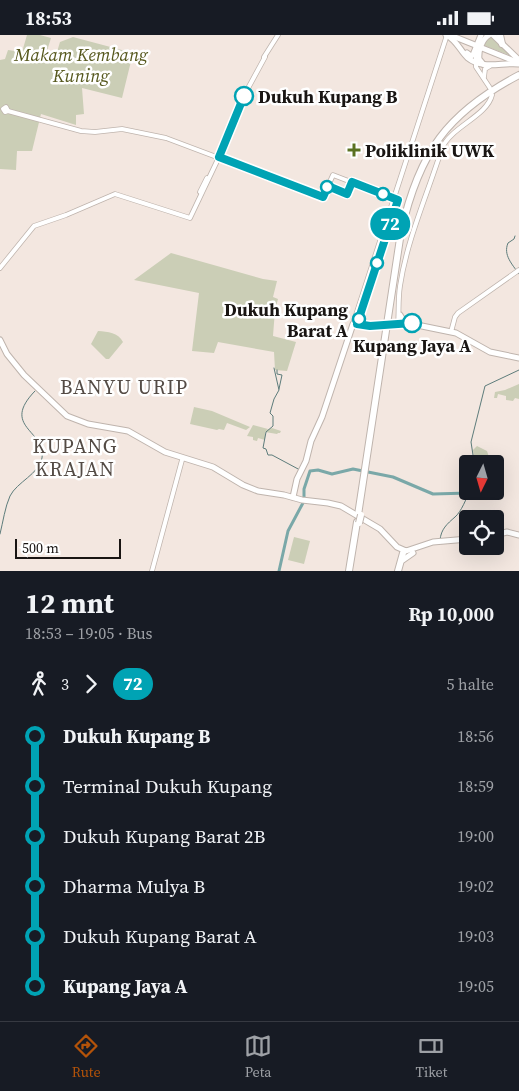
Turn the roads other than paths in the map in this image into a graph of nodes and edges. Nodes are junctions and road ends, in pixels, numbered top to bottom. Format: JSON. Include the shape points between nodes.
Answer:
{"nodes":[{"id":1,"x":278,"y":35,"type":"edge"},
{"id":2,"x":446,"y":35,"type":"edge"},
{"id":3,"x":450,"y":35,"type":"edge"},
{"id":4,"x":456,"y":35,"type":"edge"},
{"id":5,"x":483,"y":35,"type":"edge"},
{"id":6,"x":494,"y":35,"type":"edge"},
{"id":7,"x":502,"y":44,"type":"joint"},
{"id":8,"x":482,"y":47,"type":"dead end"},
{"id":9,"x":462,"y":50,"type":"junction"},
{"id":10,"x":473,"y":60,"type":"junction"},
{"id":11,"x":519,"y":62,"type":"edge"},
{"id":12,"x":486,"y":65,"type":"junction"},
{"id":13,"x":495,"y":65,"type":"junction"},
{"id":14,"x":478,"y":71,"type":"junction"},
{"id":15,"x":519,"y":76,"type":"edge"},
{"id":16,"x":485,"y":78,"type":"junction"},
{"id":17,"x":490,"y":88,"type":"dead end"},
{"id":18,"x":492,"y":95,"type":"dead end"},
{"id":19,"x":4,"y":109,"type":"edge"},
{"id":20,"x":218,"y":157,"type":"junction"},
{"id":21,"x":352,"y":182,"type":"junction"},
{"id":22,"x":328,"y":186,"type":"junction"},
{"id":23,"x":396,"y":199,"type":"junction"},
{"id":24,"x":0,"y":268,"type":"edge"},
{"id":25,"x":518,"y":271,"type":"edge"},
{"id":26,"x":398,"y":307,"type":"junction"},
{"id":27,"x":400,"y":315,"type":"joint"},
{"id":28,"x":355,"y":324,"type":"junction"},
{"id":29,"x":399,"y":324,"type":"junction"},
{"id":30,"x":451,"y":331,"type":"junction"},
{"id":31,"x":0,"y":340,"type":"edge"},
{"id":32,"x":0,"y":345,"type":"edge"},
{"id":33,"x":519,"y":357,"type":"edge"},
{"id":34,"x":36,"y":389,"type":"junction"},
{"id":35,"x":90,"y":426,"type":"junction"},
{"id":36,"x":182,"y":460,"type":"junction"},
{"id":37,"x":207,"y":466,"type":"junction"},
{"id":38,"x":293,"y":497,"type":"junction"},
{"id":39,"x":303,"y":501,"type":"junction"},
{"id":40,"x":328,"y":504,"type":"junction"},
{"id":41,"x":504,"y":533,"type":"edge"},
{"id":42,"x":519,"y":537,"type":"edge"},
{"id":43,"x":459,"y":542,"type":"edge"},
{"id":44,"x":404,"y":554,"type":"junction"},
{"id":45,"x":152,"y":571,"type":"edge"},
{"id":46,"x":351,"y":571,"type":"edge"},
{"id":47,"x":400,"y":571,"type":"edge"}],
"edges":[{"from":1,"to":20,"type":"street","via":[[240,104]]},
{"from":2,"to":9,"type":"main road"},
{"from":2,"to":23,"type":"street"},
{"from":3,"to":4,"type":"main road","via":[[475,44]]},
{"from":5,"to":9,"type":"main road","via":[[473,56]]},
{"from":5,"to":10,"type":"street"},
{"from":6,"to":7,"type":"highway"},
{"from":6,"to":12,"type":"main road","via":[[484,39],[478,56],[479,61]]},
{"from":7,"to":11,"type":"main road"},
{"from":8,"to":11,"type":"main road"},
{"from":9,"to":10,"type":"main road"},
{"from":10,"to":12,"type":"main road"},
{"from":10,"to":14,"type":"street"},
{"from":10,"to":14,"type":"street"},
{"from":10,"to":16,"type":"street"},
{"from":11,"to":13,"type":"main road"},
{"from":12,"to":13,"type":"main road"},
{"from":13,"to":16,"type":"street","via":[[486,68]]},
{"from":14,"to":16,"type":"street"},
{"from":15,"to":46,"type":"highway","bridge":true,"via":[[475,104],[451,127],[430,158],[416,190],[402,242]]},
{"from":16,"to":17,"type":"street"},
{"from":18,"to":26,"type":"street","via":[[488,104],[443,144],[408,251]]},
{"from":19,"to":20,"type":"street","via":[[81,131],[122,129],[166,138]]},
{"from":20,"to":22,"type":"street","via":[[323,197]]},
{"from":20,"to":24,"type":"street","via":[[189,217],[118,194],[34,226]]},
{"from":21,"to":22,"type":"street","via":[[333,175]]},
{"from":21,"to":22,"type":"street","via":[[347,194]]},
{"from":21,"to":23,"type":"street"},
{"from":23,"to":28,"type":"street"},
{"from":25,"to":30,"type":"street","via":[[458,313]]},
{"from":26,"to":27,"type":"street"},
{"from":26,"to":29,"type":"street"},
{"from":27,"to":29,"type":"main road"},
{"from":28,"to":29,"type":"main road","bridge":true},
{"from":28,"to":38,"type":"main road"},
{"from":29,"to":30,"type":"main road"},
{"from":30,"to":33,"type":"main road","via":[[466,334],[497,352]]},
{"from":31,"to":34,"type":"main road","via":[[7,354]]},
{"from":32,"to":34,"type":"main road","via":[[22,377]]},
{"from":34,"to":35,"type":"main road","via":[[62,413]]},
{"from":35,"to":36,"type":"main road","via":[[123,432]]},
{"from":35,"to":37,"type":"main road","via":[[128,431],[165,452]]},
{"from":36,"to":37,"type":"main road"},
{"from":36,"to":45,"type":"street"},
{"from":37,"to":38,"type":"main road","via":[[258,491]]},
{"from":37,"to":39,"type":"main road","via":[[251,491]]},
{"from":38,"to":39,"type":"main road"},
{"from":39,"to":40,"type":"main road"},
{"from":40,"to":44,"type":"main road","via":[[376,529]]},
{"from":40,"to":44,"type":"main road","via":[[341,507],[380,529]]},
{"from":41,"to":42,"type":"main road"},
{"from":43,"to":44,"type":"main road","via":[[432,545]]},
{"from":44,"to":47,"type":"highway"}]}
